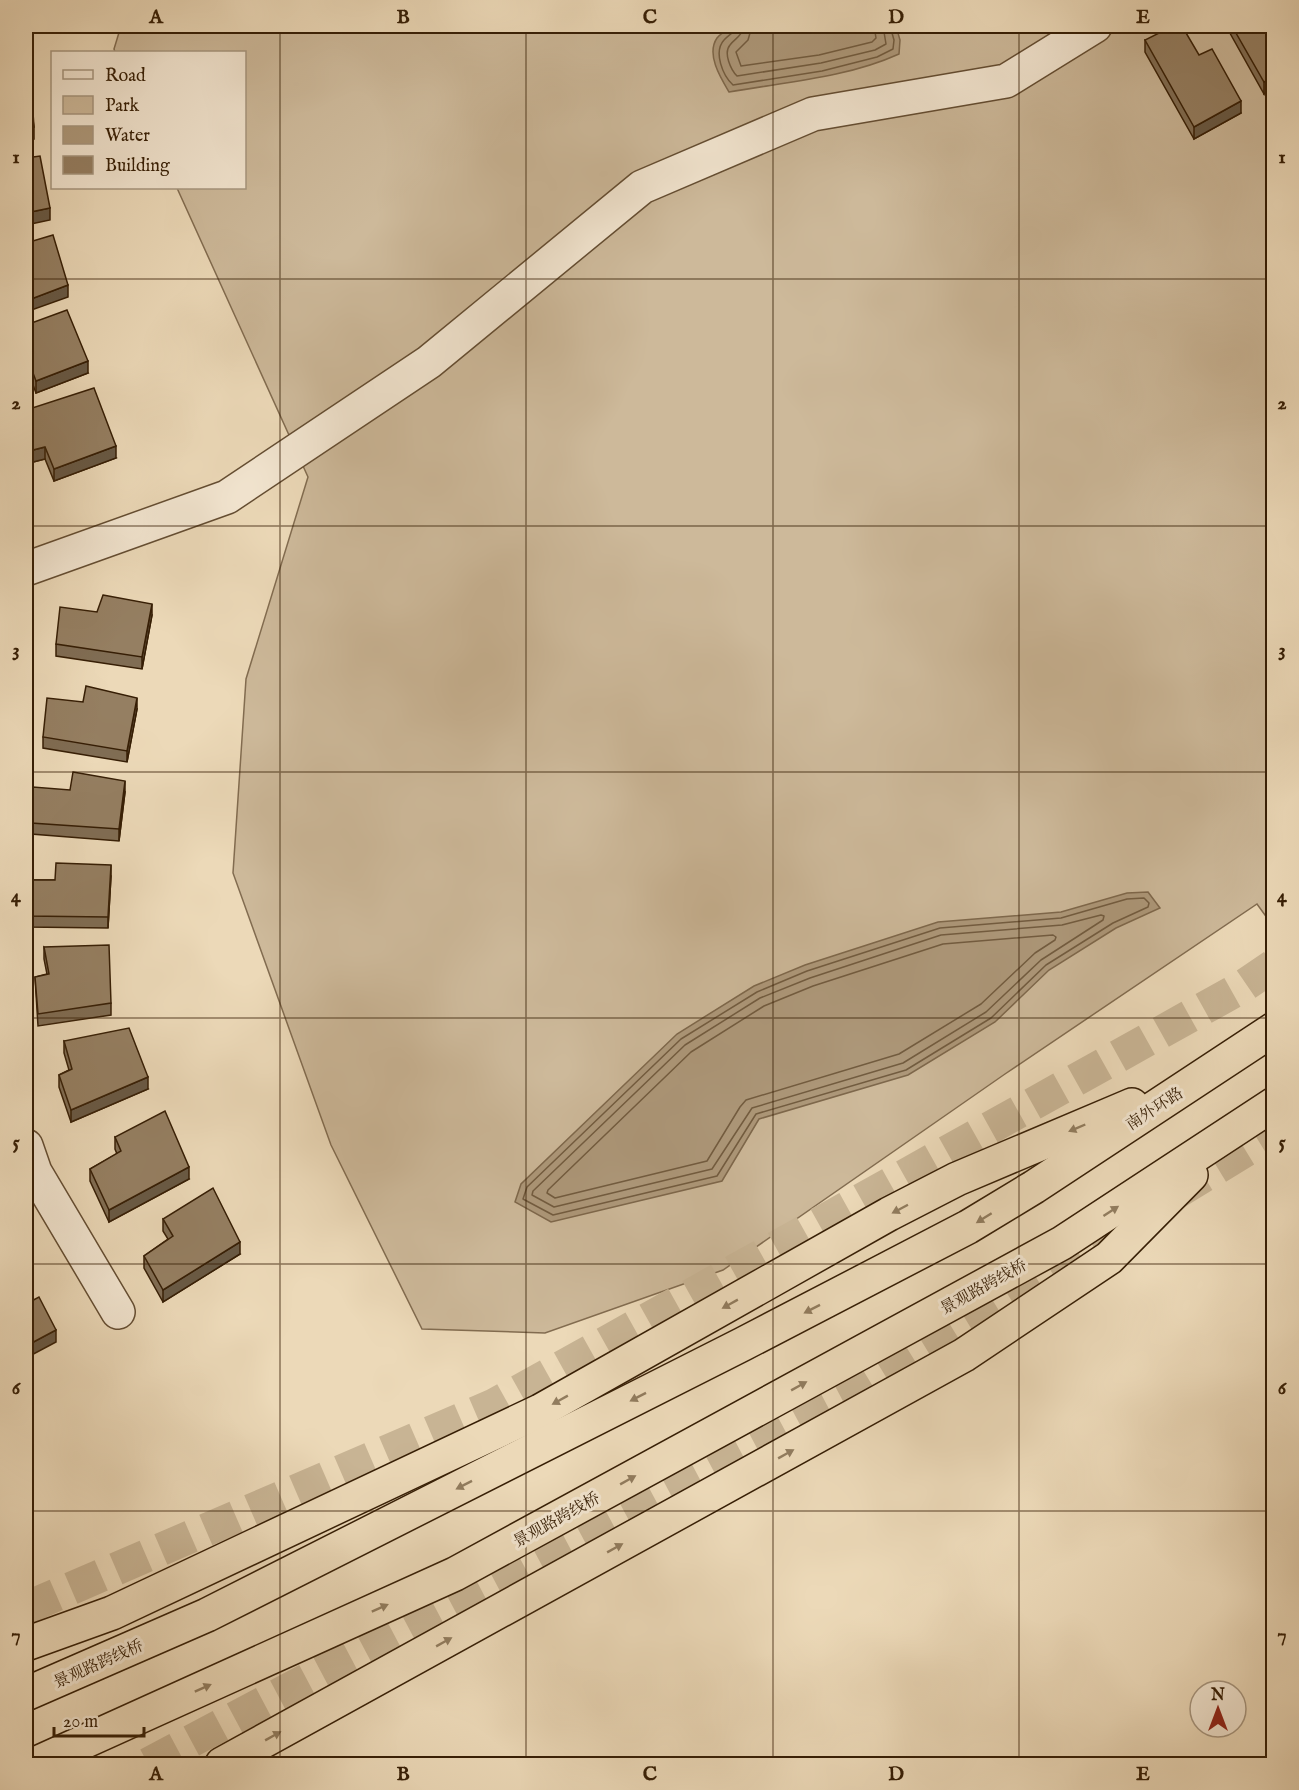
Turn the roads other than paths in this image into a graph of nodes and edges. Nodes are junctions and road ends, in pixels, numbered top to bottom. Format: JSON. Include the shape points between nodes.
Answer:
{"nodes":[{"id":1,"x":1095,"y":26,"type":"edge"},
{"id":2,"x":26,"y":569,"type":"edge"},
{"id":3,"x":1274,"y":1029,"type":"edge"},
{"id":4,"x":1208,"y":1072,"type":"junction"},
{"id":5,"x":1274,"y":1104,"type":"edge"},
{"id":6,"x":1237,"y":1128,"type":"junction"},
{"id":7,"x":26,"y":1146,"type":"edge"},
{"id":8,"x":1034,"y":1187,"type":"joint"},
{"id":9,"x":118,"y":1312,"type":"dead end"},
{"id":10,"x":27,"y":1643,"type":"edge"},
{"id":11,"x":26,"y":1694,"type":"edge"},
{"id":12,"x":35,"y":1764,"type":"edge"},
{"id":13,"x":222,"y":1764,"type":"edge"}],
"edges":[{"from":1,"to":2,"type":"street","via":[[1006,81],[813,114],[642,187],[429,362],[227,498]]},
{"from":3,"to":4,"type":"highway","name":"南外环路"},
{"from":4,"to":8,"type":"highway","name":"南外环路"},
{"from":4,"to":10,"type":"highway","one_way":true,"via":[[957,1179],[540,1411],[112,1613]]},
{"from":5,"to":6,"type":"highway"},
{"from":12,"to":6,"type":"highway","name":"景观路跨线桥","one_way":true,"via":[[455,1574],[1062,1243]]},
{"from":13,"to":6,"type":"highway","one_way":true,"via":[[964,1355],[1109,1258]]},
{"from":7,"to":9,"type":"street","via":[[35,1172]]},
{"from":8,"to":11,"type":"highway","name":"景观路跨线桥","one_way":true,"via":[[968,1227],[784,1323],[228,1605]]}]}
